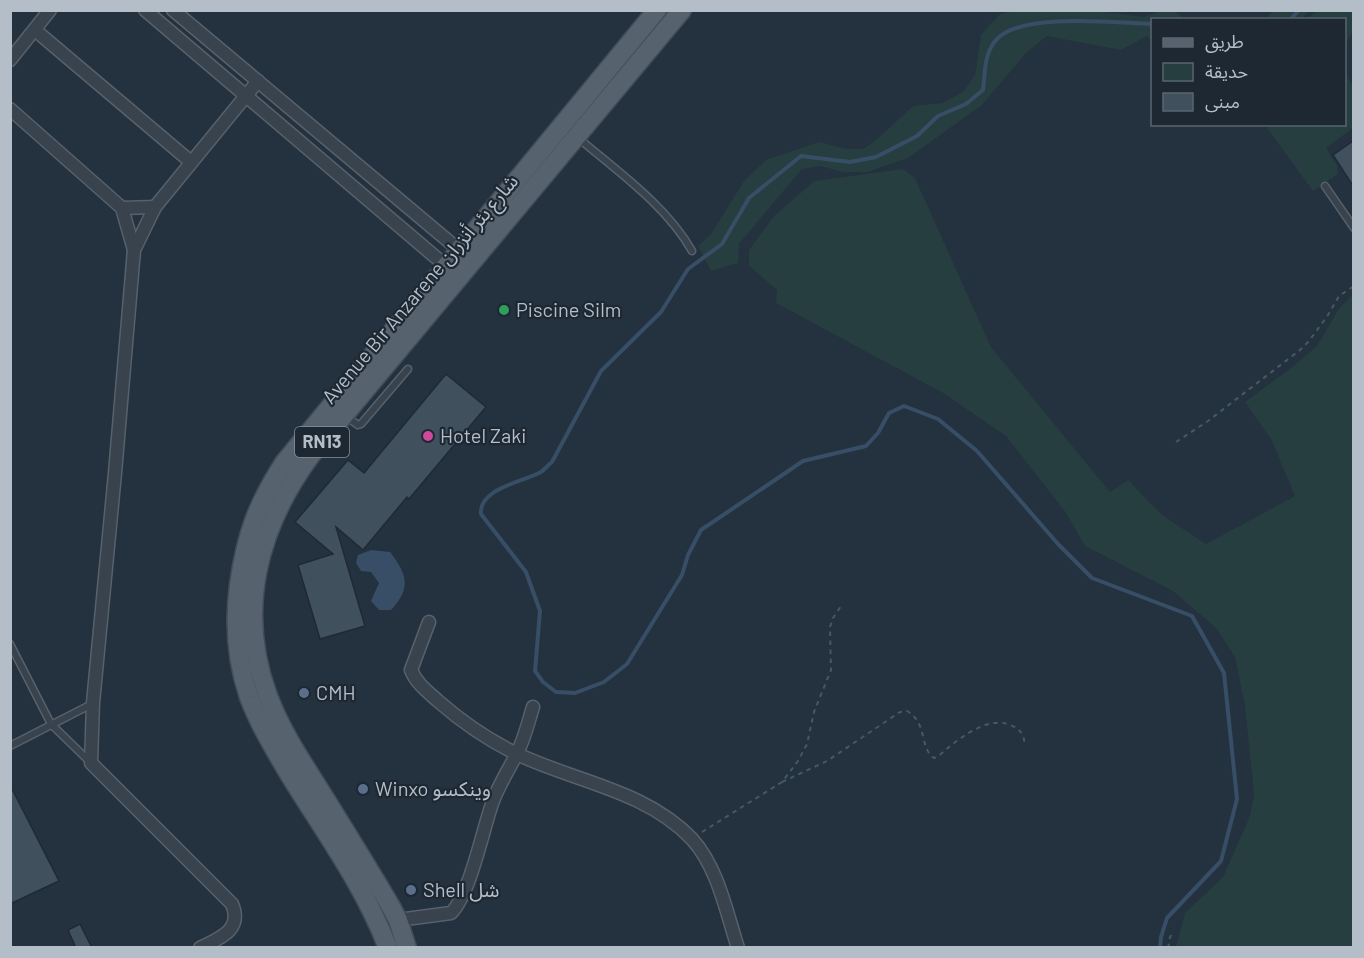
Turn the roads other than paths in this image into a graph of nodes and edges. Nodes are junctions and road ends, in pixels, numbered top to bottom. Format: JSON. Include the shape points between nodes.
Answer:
{"nodes":[{"id":1,"x":50,"y":10,"type":"edge"},
{"id":2,"x":145,"y":10,"type":"edge"},
{"id":3,"x":173,"y":10,"type":"edge"},
{"id":4,"x":657,"y":10,"type":"edge"},
{"id":5,"x":682,"y":10,"type":"edge"},
{"id":6,"x":34,"y":30,"type":"junction"},
{"id":7,"x":10,"y":60,"type":"edge"},
{"id":8,"x":258,"y":81,"type":"junction"},
{"id":9,"x":245,"y":95,"type":"junction"},
{"id":10,"x":10,"y":109,"type":"edge"},
{"id":11,"x":577,"y":137,"type":"junction"},
{"id":12,"x":191,"y":162,"type":"junction"},
{"id":13,"x":1325,"y":186,"type":"dead end"},
{"id":14,"x":155,"y":207,"type":"junction"},
{"id":15,"x":122,"y":208,"type":"junction"},
{"id":16,"x":1353,"y":228,"type":"edge"},
{"id":17,"x":134,"y":250,"type":"junction"},
{"id":18,"x":692,"y":251,"type":"dead end"},
{"id":19,"x":466,"y":255,"type":"junction"},
{"id":20,"x":452,"y":272,"type":"junction"},
{"id":21,"x":408,"y":369,"type":"dead end"},
{"id":22,"x":345,"y":415,"type":"junction"},
{"id":23,"x":429,"y":622,"type":"dead end"},
{"id":24,"x":10,"y":644,"type":"edge"},
{"id":25,"x":93,"y":703,"type":"junction"},
{"id":26,"x":533,"y":707,"type":"dead end"},
{"id":27,"x":51,"y":724,"type":"junction"},
{"id":28,"x":10,"y":746,"type":"edge"},
{"id":29,"x":517,"y":754,"type":"junction"},
{"id":30,"x":91,"y":763,"type":"junction"},
{"id":31,"x":398,"y":920,"type":"junction"},
{"id":32,"x":200,"y":948,"type":"edge"},
{"id":33,"x":388,"y":948,"type":"edge"},
{"id":34,"x":407,"y":948,"type":"edge"},
{"id":35,"x":738,"y":948,"type":"edge"}],
"edges":[{"from":1,"to":6,"type":"street"},
{"from":2,"to":9,"type":"street"},
{"from":3,"to":8,"type":"street"},
{"from":4,"to":19,"type":"main road","name":"Avenue Bir Anzarene شارع بئر أنزران","number":"RN13"},
{"from":5,"to":11,"type":"main road","name":"Avenue Bir Anzarene شارع بئر أنزران","number":"RN13"},
{"from":6,"to":7,"type":"street"},
{"from":6,"to":12,"type":"street"},
{"from":8,"to":9,"type":"street"},
{"from":8,"to":19,"type":"street"},
{"from":9,"to":12,"type":"street"},
{"from":9,"to":20,"type":"street"},
{"from":10,"to":15,"type":"street"},
{"from":11,"to":18,"type":"lane","via":[[665,215]]},
{"from":11,"to":19,"type":"main road","name":"Avenue Bir Anzarene شارع بئر أنزران","number":"RN13"},
{"from":12,"to":14,"type":"street"},
{"from":13,"to":16,"type":"lane"},
{"from":14,"to":15,"type":"street"},
{"from":14,"to":17,"type":"street"},
{"from":15,"to":17,"type":"street"},
{"from":17,"to":25,"type":"street"},
{"from":19,"to":20,"type":"main road","name":"Avenue Bir Anzarene شارع بئر أنزران","number":"RN13"},
{"from":20,"to":22,"type":"main road","name":"Avenue Bir Anzarene شارع بئر أنزران","number":"RN13"},
{"from":20,"to":33,"type":"main road","name":"Avenue Bir Anzarene شارع بئر أنزران","number":"RN13","via":[[272,481],[252,524],[237,596],[238,647],[249,698],[276,752],[364,895]]},
{"from":21,"to":22,"type":"lane","via":[[361,424]]},
{"from":22,"to":31,"type":"main road","name":"Avenue Bir Anzarene شارع بئر أنزران","number":"RN13","via":[[296,476],[274,514],[258,560],[255,634],[267,694],[291,746]]},
{"from":23,"to":29,"type":"street","via":[[411,670],[413,676],[459,719]]},
{"from":24,"to":27,"type":"lane"},
{"from":25,"to":27,"type":"lane"},
{"from":25,"to":30,"type":"street"},
{"from":26,"to":29,"type":"street"},
{"from":27,"to":28,"type":"lane"},
{"from":27,"to":30,"type":"lane"},
{"from":29,"to":31,"type":"street","via":[[493,802],[465,889],[454,910]]},
{"from":29,"to":35,"type":"street","via":[[622,793],[656,810],[692,839],[717,884]]},
{"from":30,"to":32,"type":"street","via":[[232,904],[236,923]]},
{"from":31,"to":34,"type":"main road","name":"Avenue Bir Anzarene شارع بئر أنزران","number":"RN13"}]}
